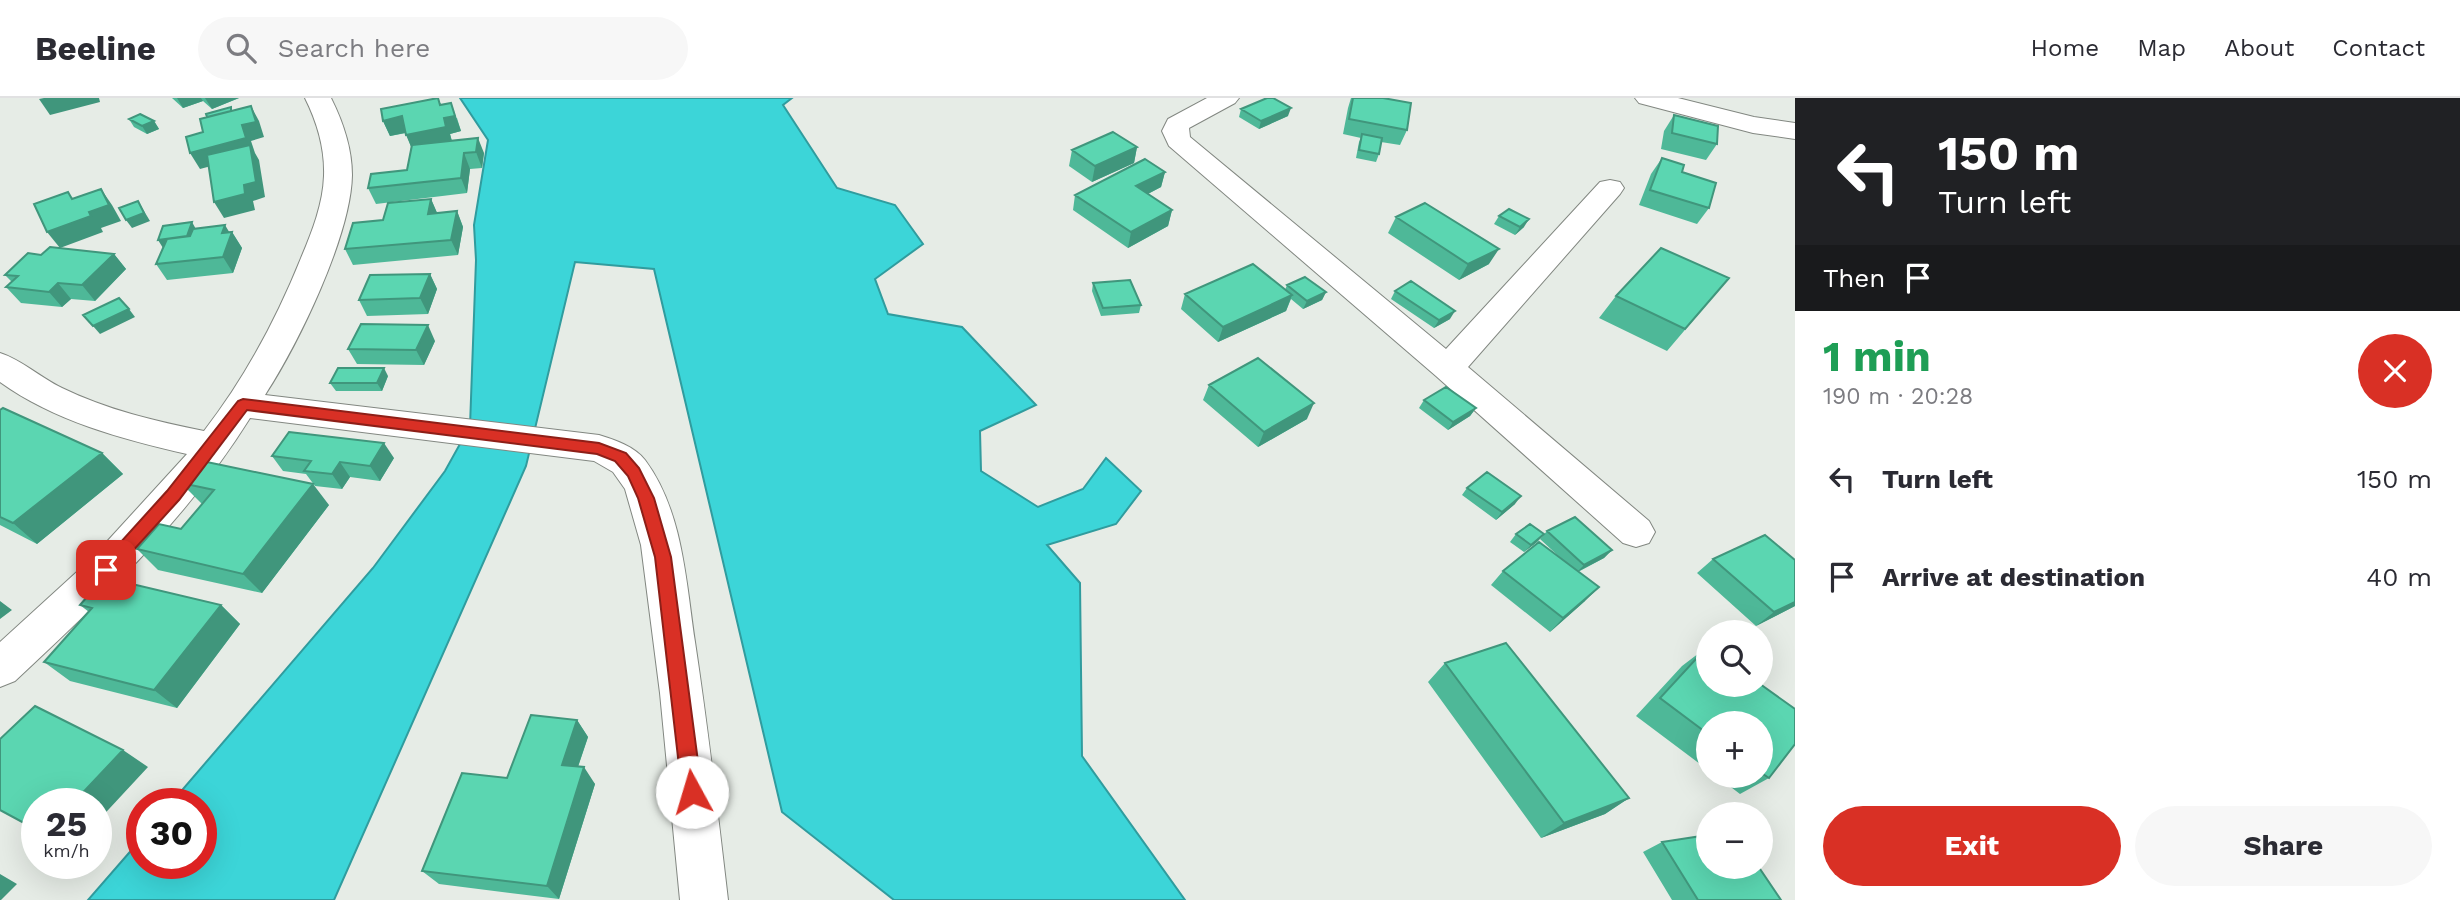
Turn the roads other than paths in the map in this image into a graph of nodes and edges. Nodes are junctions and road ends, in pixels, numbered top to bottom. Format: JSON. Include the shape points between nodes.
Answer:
{"nodes":[{"id":1,"x":318,"y":98,"type":"edge"},
{"id":2,"x":1226,"y":98,"type":"edge"},
{"id":3,"x":1648,"y":98,"type":"edge"},
{"id":4,"x":1795,"y":131,"type":"edge"},
{"id":5,"x":1610,"y":188,"type":"dead end"},
{"id":6,"x":0,"y":365,"type":"edge"},
{"id":7,"x":1448,"y":368,"type":"junction"},
{"id":8,"x":243,"y":405,"type":"junction"},
{"id":9,"x":211,"y":446,"type":"junction"},
{"id":10,"x":1636,"y":532,"type":"dead end"},
{"id":11,"x":0,"y":668,"type":"edge"},
{"id":12,"x":704,"y":900,"type":"edge"}],
"edges":[{"from":1,"to":8,"type":"street","via":[[330,120],[336,149],[334,205],[308,283]]},
{"from":2,"to":7,"type":"street","via":[[1177,124],[1178,140]]},
{"from":3,"to":4,"type":"street"},
{"from":5,"to":7,"type":"street"},
{"from":6,"to":9,"type":"street","via":[[35,388],[107,420]]},
{"from":7,"to":10,"type":"street"},
{"from":8,"to":9,"type":"street"},
{"from":8,"to":12,"type":"street","via":[[599,448],[621,457],[646,498],[663,557]]},
{"from":9,"to":11,"type":"street","via":[[106,570]]}]}
